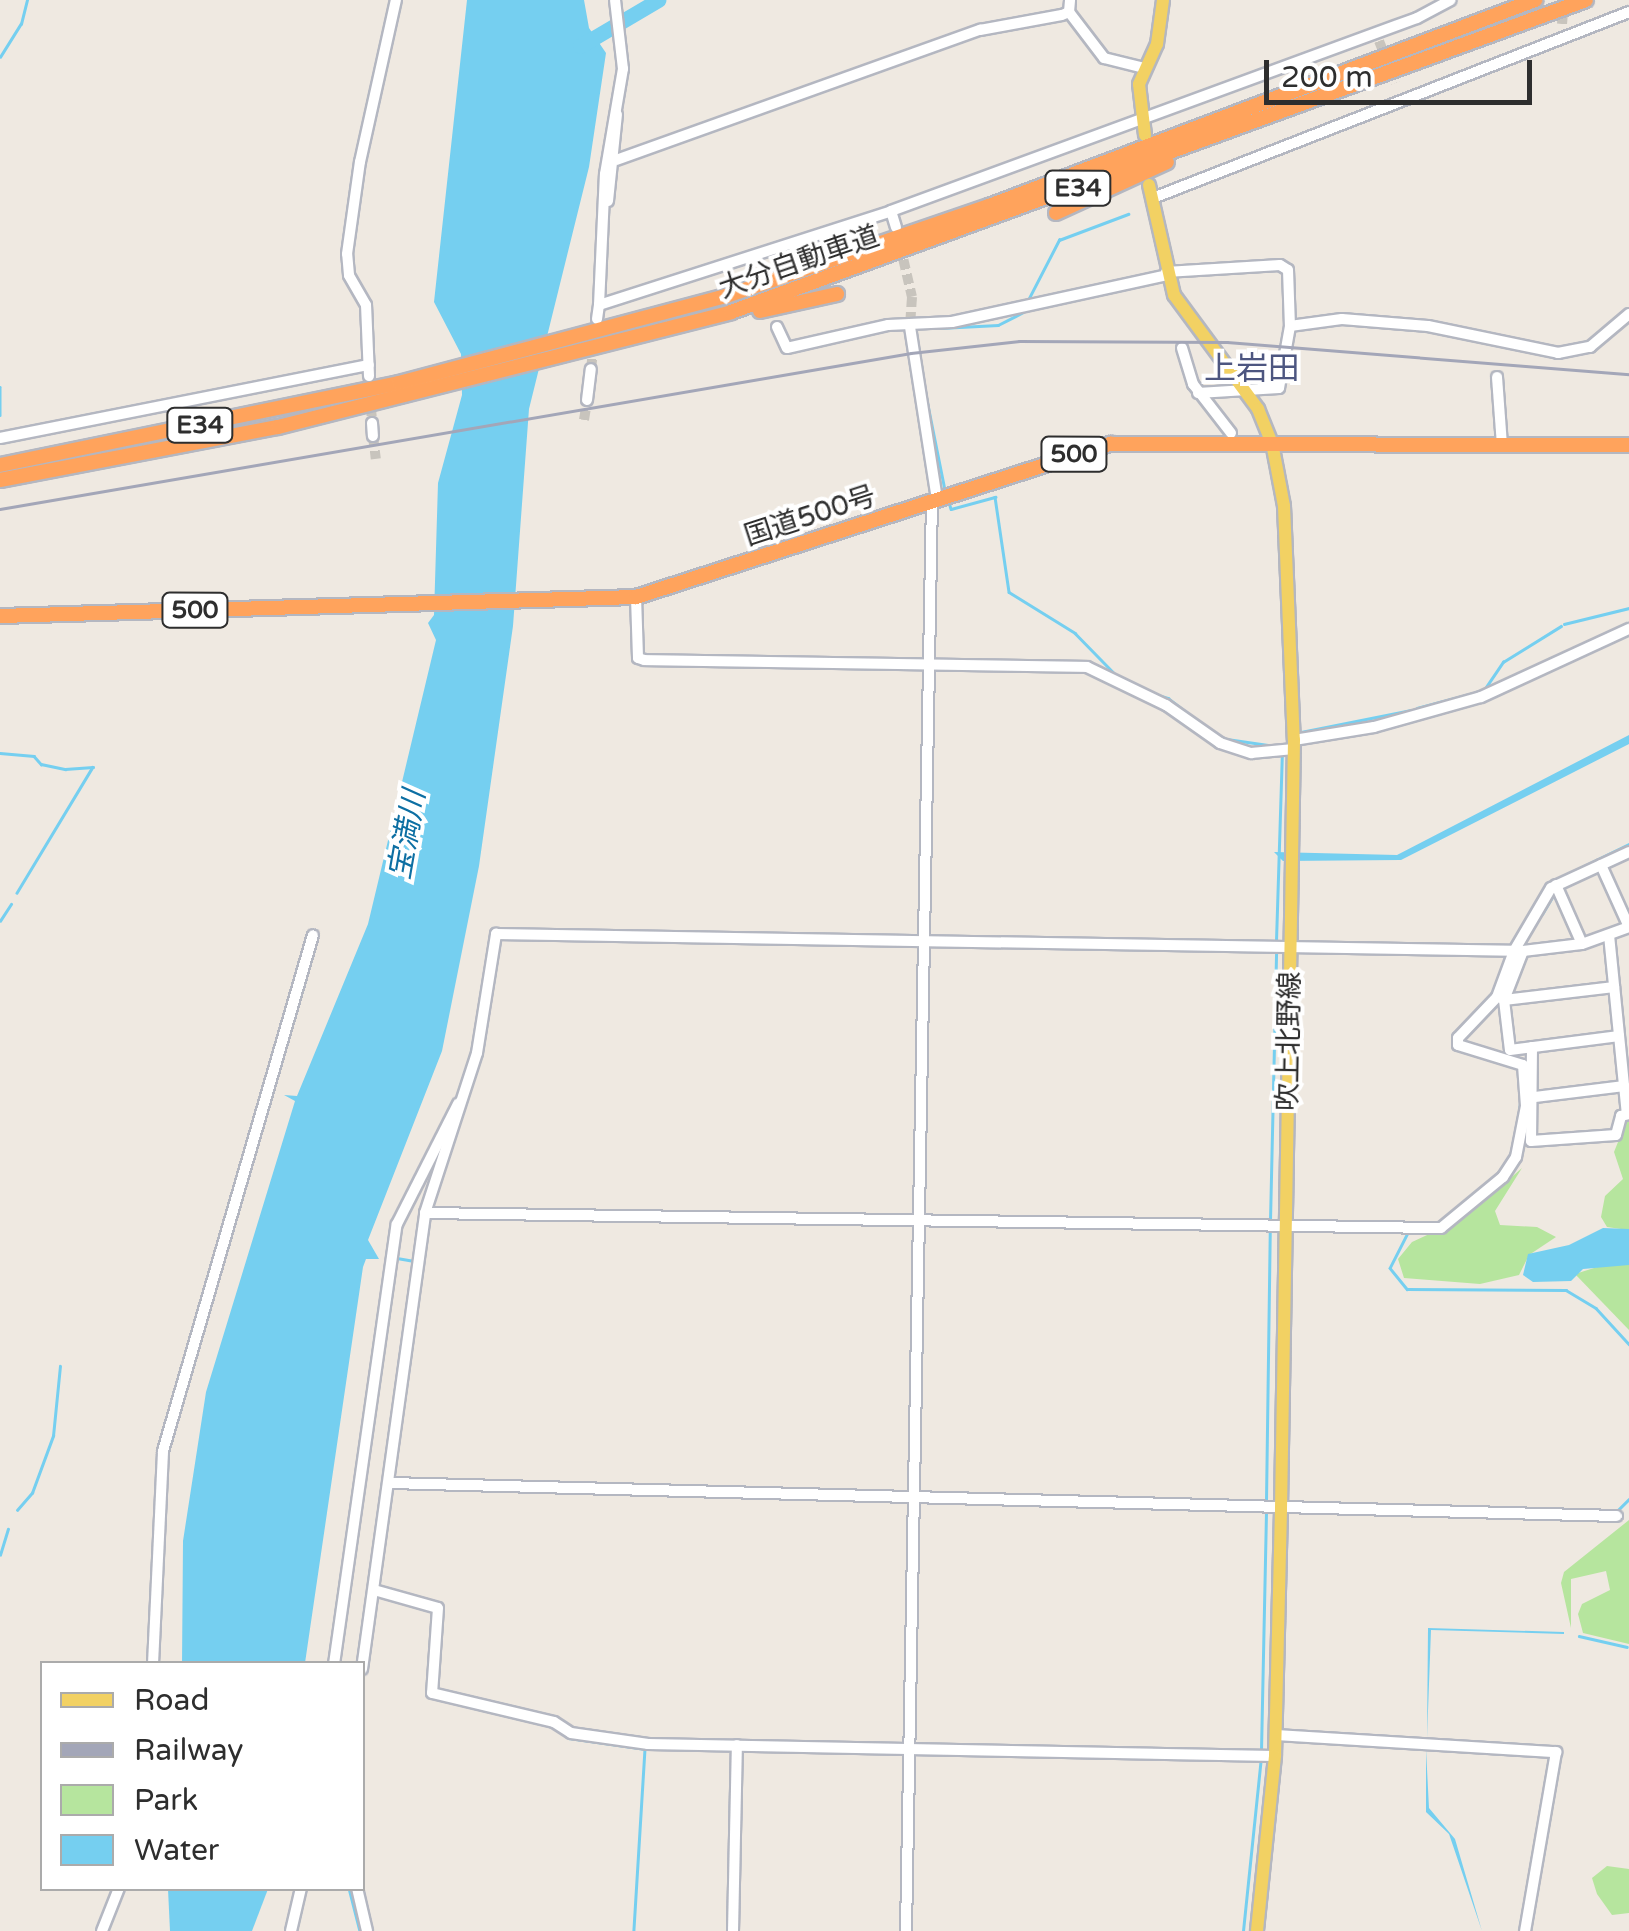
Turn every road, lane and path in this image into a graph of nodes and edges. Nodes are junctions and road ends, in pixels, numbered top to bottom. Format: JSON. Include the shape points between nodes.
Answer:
{"nodes":[{"id":1,"x":396,"y":0,"type":"edge"},
{"id":2,"x":615,"y":0,"type":"edge"},
{"id":3,"x":1162,"y":0,"type":"edge"},
{"id":4,"x":1451,"y":0,"type":"edge"},
{"id":5,"x":1535,"y":0,"type":"edge"},
{"id":6,"x":1586,"y":0,"type":"edge"},
{"id":7,"x":1070,"y":6,"type":"edge"},
{"id":8,"x":1629,"y":12,"type":"edge"},
{"id":9,"x":1144,"y":68,"type":"junction"},
{"id":10,"x":1396,"y":83,"type":"tunnel mouth"},
{"id":11,"x":1400,"y":96,"type":"junction"},
{"id":12,"x":1295,"y":103,"type":"junction"},
{"id":13,"x":615,"y":106,"type":"junction"},
{"id":14,"x":1141,"y":119,"type":"junction"},
{"id":15,"x":1144,"y":135,"type":"dead end"},
{"id":16,"x":616,"y":160,"type":"junction"},
{"id":17,"x":1151,"y":192,"type":"joint"},
{"id":18,"x":891,"y":211,"type":"junction"},
{"id":19,"x":1056,"y":213,"type":"dead end"},
{"id":20,"x":604,"y":216,"type":"junction"},
{"id":21,"x":896,"y":227,"type":"dead end"},
{"id":22,"x":1166,"y":274,"type":"junction"},
{"id":23,"x":837,"y":294,"type":"dead end"},
{"id":24,"x":599,"y":305,"type":"junction"},
{"id":25,"x":1629,"y":314,"type":"edge"},
{"id":26,"x":596,"y":319,"type":"tunnel mouth"},
{"id":27,"x":1290,"y":326,"type":"junction"},
{"id":28,"x":777,"y":327,"type":"dead end"},
{"id":29,"x":910,"y":328,"type":"tunnel mouth"},
{"id":30,"x":629,"y":342,"type":"junction"},
{"id":31,"x":1182,"y":348,"type":"dead end"},
{"id":32,"x":591,"y":369,"type":"tunnel mouth"},
{"id":33,"x":1497,"y":378,"type":"dead end"},
{"id":34,"x":1246,"y":390,"type":"junction"},
{"id":35,"x":398,"y":391,"type":"junction"},
{"id":36,"x":1198,"y":393,"type":"junction"},
{"id":37,"x":587,"y":400,"type":"tunnel mouth"},
{"id":38,"x":372,"y":423,"type":"tunnel mouth"},
{"id":39,"x":1231,"y":432,"type":"dead end"},
{"id":40,"x":373,"y":436,"type":"tunnel mouth"},
{"id":41,"x":0,"y":438,"type":"edge"},
{"id":42,"x":1272,"y":443,"type":"junction"},
{"id":43,"x":1502,"y":444,"type":"junction"},
{"id":44,"x":1629,"y":445,"type":"edge"},
{"id":45,"x":0,"y":465,"type":"edge"},
{"id":46,"x":0,"y":480,"type":"edge"},
{"id":47,"x":934,"y":501,"type":"junction"},
{"id":48,"x":636,"y":597,"type":"junction"},
{"id":49,"x":0,"y":616,"type":"edge"},
{"id":50,"x":1629,"y":630,"type":"edge"},
{"id":51,"x":930,"y":664,"type":"junction"},
{"id":52,"x":1294,"y":745,"type":"junction"},
{"id":53,"x":1629,"y":852,"type":"edge"},
{"id":54,"x":1601,"y":865,"type":"junction"},
{"id":55,"x":1556,"y":885,"type":"junction"},
{"id":56,"x":1629,"y":927,"type":"edge"},
{"id":57,"x":312,"y":935,"type":"dead end"},
{"id":58,"x":1609,"y":935,"type":"junction"},
{"id":59,"x":924,"y":943,"type":"junction"},
{"id":60,"x":1582,"y":944,"type":"junction"},
{"id":61,"x":1291,"y":949,"type":"junction"},
{"id":62,"x":1518,"y":951,"type":"junction"},
{"id":63,"x":1614,"y":987,"type":"junction"},
{"id":64,"x":1504,"y":1000,"type":"junction"},
{"id":65,"x":1619,"y":1036,"type":"junction"},
{"id":66,"x":1532,"y":1047,"type":"junction"},
{"id":67,"x":1506,"y":1052,"type":"junction"},
{"id":68,"x":1624,"y":1086,"type":"junction"},
{"id":69,"x":464,"y":1094,"type":"junction"},
{"id":70,"x":1535,"y":1097,"type":"junction"},
{"id":71,"x":1628,"y":1114,"type":"edge"},
{"id":72,"x":425,"y":1213,"type":"junction"},
{"id":73,"x":919,"y":1223,"type":"junction"},
{"id":74,"x":1284,"y":1227,"type":"junction"},
{"id":75,"x":390,"y":1482,"type":"junction"},
{"id":76,"x":913,"y":1502,"type":"junction"},
{"id":77,"x":1281,"y":1510,"type":"junction"},
{"id":78,"x":1617,"y":1516,"type":"dead end"},
{"id":79,"x":374,"y":1590,"type":"junction"},
{"id":80,"x":153,"y":1661,"type":"edge"},
{"id":81,"x":334,"y":1661,"type":"edge"},
{"id":82,"x":363,"y":1661,"type":"edge"},
{"id":83,"x":1276,"y":1735,"type":"junction"},
{"id":84,"x":737,"y":1745,"type":"junction"},
{"id":85,"x":911,"y":1750,"type":"junction"},
{"id":86,"x":1275,"y":1756,"type":"junction"},
{"id":87,"x":118,"y":1891,"type":"edge"},
{"id":88,"x":299,"y":1891,"type":"edge"},
{"id":89,"x":358,"y":1891,"type":"edge"},
{"id":90,"x":102,"y":1931,"type":"edge"},
{"id":91,"x":291,"y":1931,"type":"edge"},
{"id":92,"x":366,"y":1931,"type":"edge"},
{"id":93,"x":733,"y":1931,"type":"edge"},
{"id":94,"x":906,"y":1931,"type":"edge"},
{"id":95,"x":1257,"y":1931,"type":"edge"},
{"id":96,"x":1525,"y":1931,"type":"edge"}],
"edges":[{"from":1,"to":41,"type":"street","via":[[360,162],[348,254],[349,275],[366,305],[369,371]]},
{"from":2,"to":13,"type":"street","via":[[623,54]]},
{"from":3,"to":9,"type":"main road","via":[[1157,44]]},
{"from":4,"to":14,"type":"street","via":[[1378,36]]},
{"from":5,"to":35,"type":"highway","name":"大分自動車道","number":"E34","via":[[864,251]]},
{"from":6,"to":12,"type":"highway","name":"大分自動車道","number":"E34"},
{"from":7,"to":9,"type":"street","via":[[1104,58]]},
{"from":7,"to":16,"type":"street","via":[[980,30]]},
{"from":8,"to":11,"type":"street","via":[[1562,30]]},
{"from":9,"to":14,"type":"main road"},
{"from":10,"to":11,"type":"street"},
{"from":11,"to":17,"type":"street"},
{"from":12,"to":19,"type":"highway"},
{"from":12,"to":30,"type":"highway","name":"大分自動車道","number":"E34","via":[[870,266]]},
{"from":13,"to":16,"type":"street"},
{"from":13,"to":20,"type":"street"},
{"from":14,"to":15,"type":"main road"},
{"from":14,"to":18,"type":"street"},
{"from":16,"to":20,"type":"street"},
{"from":17,"to":22,"type":"main road","name":"吹上北野線"},
{"from":18,"to":21,"type":"street"},
{"from":18,"to":24,"type":"street","via":[[766,260]]},
{"from":20,"to":24,"type":"street"},
{"from":22,"to":27,"type":"street","via":[[1286,266]]},
{"from":22,"to":28,"type":"street","via":[[952,322],[888,325],[787,348]]},
{"from":22,"to":34,"type":"main road","name":"吹上北野線","via":[[1174,295]]},
{"from":23,"to":30,"type":"highway"},
{"from":24,"to":26,"type":"street"},
{"from":25,"to":27,"type":"street","via":[[1571,354],[1428,326],[1342,320]]},
{"from":27,"to":34,"type":"street","via":[[1279,388]]},
{"from":29,"to":47,"type":"street"},
{"from":30,"to":35,"type":"highway","name":"大分自動車道","number":"E34"},
{"from":31,"to":36,"type":"street"},
{"from":32,"to":37,"type":"street"},
{"from":33,"to":43,"type":"street"},
{"from":34,"to":36,"type":"street"},
{"from":34,"to":42,"type":"main road","name":"吹上北野線"},
{"from":35,"to":45,"type":"highway","name":"大分自動車道","number":"E34"},
{"from":35,"to":46,"type":"highway","name":"大分自動車道","number":"E34"},
{"from":36,"to":39,"type":"street"},
{"from":38,"to":40,"type":"street"},
{"from":42,"to":43,"type":"highway","name":"国道500号","number":"500"},
{"from":42,"to":47,"type":"highway","name":"国道500号","number":"500","via":[[1111,444]]},
{"from":42,"to":52,"type":"main road","name":"吹上北野線","via":[[1284,506]]},
{"from":43,"to":44,"type":"highway","name":"国道500号","number":"500"},
{"from":47,"to":48,"type":"highway","name":"国道500号","number":"500"},
{"from":47,"to":51,"type":"street"},
{"from":48,"to":49,"type":"highway","name":"国道500号","number":"500"},
{"from":48,"to":51,"type":"street","via":[[638,658],[644,660]]},
{"from":50,"to":52,"type":"street","via":[[1481,697]]},
{"from":51,"to":52,"type":"street","via":[[1087,667],[1166,705],[1220,743],[1252,753]]},
{"from":51,"to":59,"type":"street"},
{"from":52,"to":61,"type":"main road","name":"吹上北野線"},
{"from":53,"to":54,"type":"street"},
{"from":54,"to":55,"type":"street"},
{"from":54,"to":56,"type":"street"},
{"from":55,"to":60,"type":"street"},
{"from":55,"to":62,"type":"street"},
{"from":56,"to":58,"type":"street"},
{"from":57,"to":80,"type":"street","via":[[163,1451]]},
{"from":58,"to":60,"type":"street"},
{"from":58,"to":63,"type":"street"},
{"from":59,"to":61,"type":"street"},
{"from":59,"to":69,"type":"street","via":[[496,934]]},
{"from":59,"to":73,"type":"street"},
{"from":60,"to":62,"type":"street"},
{"from":61,"to":62,"type":"street"},
{"from":61,"to":74,"type":"main road","name":"吹上北野線"},
{"from":62,"to":64,"type":"street"},
{"from":62,"to":67,"type":"street","via":[[1496,997],[1458,1038],[1458,1045]]},
{"from":63,"to":64,"type":"street"},
{"from":63,"to":65,"type":"street"},
{"from":64,"to":67,"type":"street"},
{"from":65,"to":66,"type":"street"},
{"from":65,"to":68,"type":"street"},
{"from":66,"to":67,"type":"street"},
{"from":66,"to":70,"type":"street"},
{"from":67,"to":74,"type":"street","via":[[1525,1070],[1519,1146],[1502,1177],[1457,1219],[1424,1232]]},
{"from":68,"to":70,"type":"street"},
{"from":68,"to":71,"type":"street"},
{"from":69,"to":72,"type":"street"},
{"from":69,"to":81,"type":"street","via":[[398,1224]]},
{"from":70,"to":71,"type":"street","via":[[1531,1140],[1616,1135]]},
{"from":72,"to":73,"type":"street"},
{"from":72,"to":75,"type":"street"},
{"from":73,"to":74,"type":"street"},
{"from":73,"to":76,"type":"street"},
{"from":74,"to":77,"type":"main road","name":"吹上北野線"},
{"from":75,"to":76,"type":"street"},
{"from":75,"to":79,"type":"street"},
{"from":76,"to":77,"type":"street"},
{"from":76,"to":85,"type":"street"},
{"from":77,"to":78,"type":"street"},
{"from":77,"to":83,"type":"main road","name":"吹上北野線"},
{"from":79,"to":82,"type":"street"},
{"from":79,"to":84,"type":"street","via":[[438,1608],[432,1693],[554,1722],[571,1733],[648,1744]]},
{"from":83,"to":86,"type":"main road","name":"吹上北野線"},
{"from":83,"to":96,"type":"street","via":[[1556,1752]]},
{"from":84,"to":85,"type":"street"},
{"from":84,"to":93,"type":"street"},
{"from":85,"to":86,"type":"street"},
{"from":85,"to":94,"type":"street"},
{"from":86,"to":95,"type":"main road","name":"吹上北野線"},
{"from":87,"to":90,"type":"street"},
{"from":88,"to":91,"type":"street"},
{"from":89,"to":92,"type":"street"}]}
